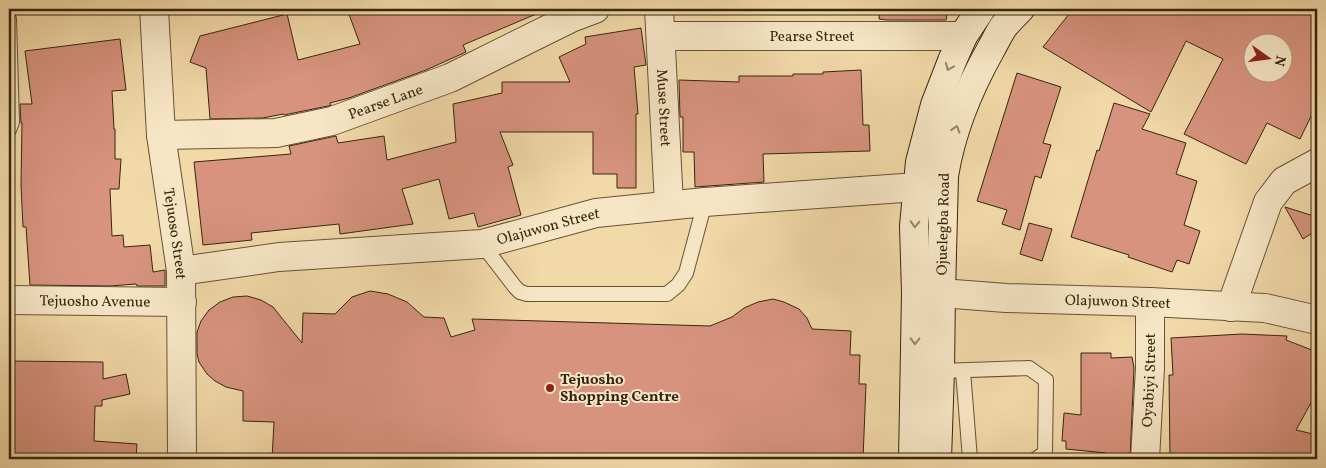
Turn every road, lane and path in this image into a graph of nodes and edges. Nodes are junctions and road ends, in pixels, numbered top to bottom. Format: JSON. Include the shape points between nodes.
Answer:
{"nodes":[{"id":1,"x":154,"y":9,"type":"edge"},
{"id":2,"x":595,"y":9,"type":"edge"},
{"id":3,"x":659,"y":9,"type":"edge"},
{"id":4,"x":981,"y":9,"type":"edge"},
{"id":5,"x":1020,"y":9,"type":"edge"},
{"id":6,"x":9,"y":19,"type":"edge"},
{"id":7,"x":661,"y":36,"type":"junction"},
{"id":8,"x":963,"y":36,"type":"junction"},
{"id":9,"x":9,"y":130,"type":"edge"},
{"id":10,"x":161,"y":135,"type":"junction"},
{"id":11,"x":1317,"y":163,"type":"edge"},
{"id":12,"x":917,"y":187,"type":"junction"},
{"id":13,"x":705,"y":202,"type":"junction"},
{"id":14,"x":669,"y":206,"type":"junction"},
{"id":15,"x":482,"y":244,"type":"junction"},
{"id":16,"x":181,"y":271,"type":"junction"},
{"id":17,"x":928,"y":293,"type":"junction"},
{"id":18,"x":9,"y":300,"type":"edge"},
{"id":19,"x":182,"y":302,"type":"junction"},
{"id":20,"x":1150,"y":302,"type":"junction"},
{"id":21,"x":1231,"y":307,"type":"junction"},
{"id":22,"x":1317,"y":320,"type":"edge"},
{"id":23,"x":952,"y":371,"type":"junction"},
{"id":24,"x":922,"y":451,"type":"edge"},
{"id":25,"x":182,"y":459,"type":"edge"},
{"id":26,"x":945,"y":459,"type":"edge"},
{"id":27,"x":970,"y":459,"type":"edge"},
{"id":28,"x":1036,"y":459,"type":"edge"},
{"id":29,"x":1145,"y":459,"type":"edge"}],
"edges":[{"from":1,"to":10,"type":"street","name":"Tejuoso Street"},
{"from":2,"to":10,"type":"street","name":"Pearse Lane","via":[[450,78],[332,121],[276,133]]},
{"from":3,"to":7,"type":"street","name":"Muse Street"},
{"from":4,"to":8,"type":"street","name":"Ojuelegba Road"},
{"from":17,"to":5,"type":"street","name":"Ojuelegba Road","one_way":true,"via":[[944,176],[962,110],[971,86],[1004,26]]},
{"from":6,"to":9,"type":"lane","via":[[12,122]]},
{"from":7,"to":8,"type":"street","name":"Pearse Street"},
{"from":7,"to":14,"type":"street","name":"Muse Street"},
{"from":8,"to":12,"type":"street","name":"Ojuelegba Road","one_way":true,"via":[[934,105]]},
{"from":10,"to":16,"type":"street","name":"Tejuoso Street"},
{"from":11,"to":21,"type":"street","via":[[1284,181],[1268,202]]},
{"from":12,"to":13,"type":"street","name":"Olajuwon Street"},
{"from":12,"to":17,"type":"street","name":"Ojuelegba Road","one_way":true,"via":[[914,226]]},
{"from":13,"to":14,"type":"street","name":"Olajuwon Street"},
{"from":13,"to":15,"type":"lane","via":[[686,273],[667,294],[527,294],[515,287]]},
{"from":14,"to":15,"type":"street","name":"Olajuwon Street","via":[[596,213]]},
{"from":15,"to":16,"type":"street","name":"Olajuwon Street","via":[[279,257]]},
{"from":16,"to":19,"type":"street","name":"Tejuoso Street"},
{"from":17,"to":20,"type":"street","name":"Olajuwon Street"},
{"from":17,"to":23,"type":"street","name":"Ojuelegba Road"},
{"from":17,"to":24,"type":"street","name":"Ojuelegba Road","one_way":true},
{"from":18,"to":19,"type":"street","name":"Tejuosho Avenue"},
{"from":19,"to":25,"type":"street","name":"Tejuoso Street"},
{"from":20,"to":21,"type":"street","name":"Olajuwon Street"},
{"from":20,"to":29,"type":"street","name":"Oyabiyi Street"},
{"from":21,"to":22,"type":"street","name":"Olajuwon Street","via":[[1265,308]]},
{"from":23,"to":24,"type":"street","name":"Ojuelegba Road"},
{"from":23,"to":27,"type":"lane"},
{"from":23,"to":28,"type":"lane","via":[[1029,368],[1046,380],[1046,453]]},
{"from":24,"to":26,"type":"street","via":[[944,452]]}]}
